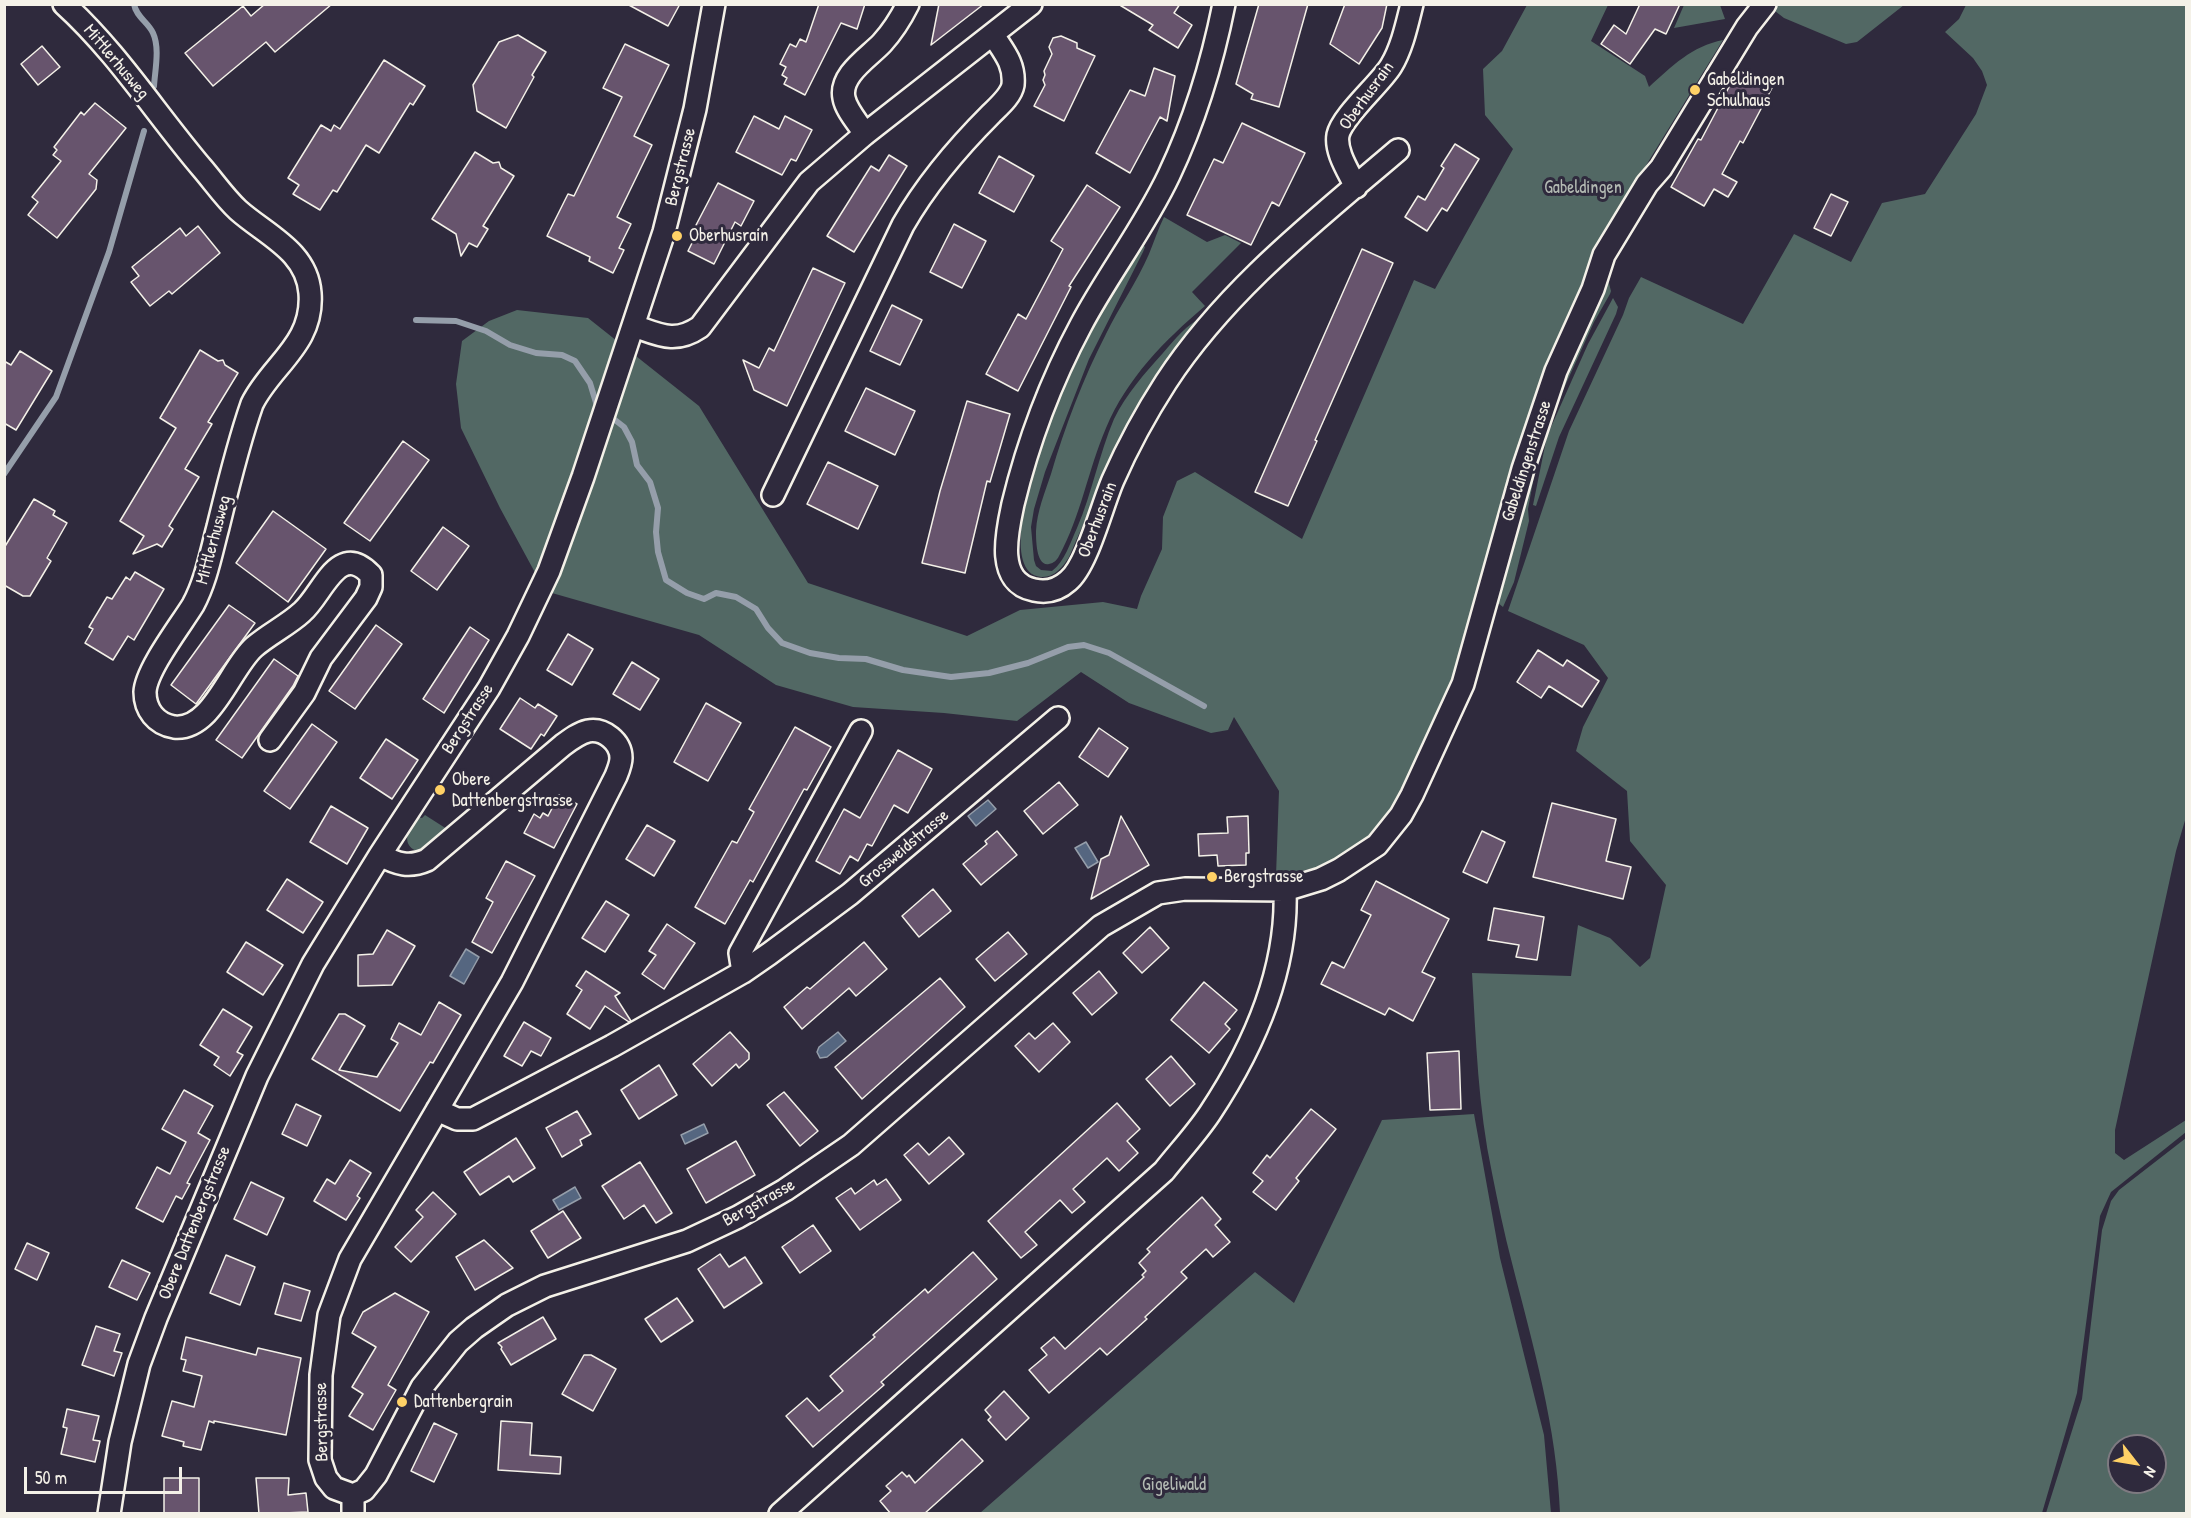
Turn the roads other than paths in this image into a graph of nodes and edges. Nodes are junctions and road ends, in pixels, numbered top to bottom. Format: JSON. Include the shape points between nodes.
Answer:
{"nodes":[{"id":1,"x":64,"y":4,"type":"edge"},
{"id":2,"x":714,"y":4,"type":"edge"},
{"id":3,"x":908,"y":4,"type":"edge"},
{"id":4,"x":1031,"y":4,"type":"edge"},
{"id":5,"x":1224,"y":4,"type":"edge"},
{"id":6,"x":1412,"y":4,"type":"edge"},
{"id":7,"x":1766,"y":4,"type":"edge"},
{"id":8,"x":993,"y":35,"type":"junction"},
{"id":9,"x":865,"y":134,"type":"junction"},
{"id":10,"x":1398,"y":150,"type":"dead end"},
{"id":11,"x":1356,"y":187,"type":"junction"},
{"id":12,"x":634,"y":326,"type":"junction"},
{"id":13,"x":773,"y":495,"type":"dead end"},
{"id":14,"x":1058,"y":718,"type":"dead end"},
{"id":15,"x":861,"y":731,"type":"dead end"},
{"id":16,"x":270,"y":740,"type":"dead end"},
{"id":17,"x":380,"y":855,"type":"junction"},
{"id":18,"x":1285,"y":890,"type":"junction"},
{"id":19,"x":743,"y":972,"type":"junction"},
{"id":20,"x":437,"y":1110,"type":"junction"},
{"id":21,"x":353,"y":1504,"type":"edge"},
{"id":22,"x":109,"y":1514,"type":"edge"},
{"id":23,"x":780,"y":1514,"type":"edge"}],
"edges":[{"from":1,"to":16,"type":"street","name":"Mittlerhusweg","via":[[238,210],[276,237],[305,272],[310,308],[305,327],[290,355],[252,404],[200,591],[150,674],[145,690],[146,706],[158,721],[184,727],[197,722],[253,648],[302,613],[339,566],[349,562],[363,566],[371,574],[366,598],[321,658],[304,693]]},
{"from":2,"to":12,"type":"street","name":"Bergstrasse","via":[[680,174]]},
{"from":3,"to":9,"type":"street","via":[[896,26],[851,73],[846,84],[844,99]]},
{"from":4,"to":8,"type":"street"},
{"from":5,"to":11,"type":"street","name":"Oberhusrain","via":[[1191,125],[1151,210],[1069,349],[1029,447],[1006,544],[1006,560],[1019,583],[1028,589],[1048,591],[1076,573],[1126,450],[1182,359],[1216,317],[1274,258]]},
{"from":6,"to":11,"type":"street","name":"Oberhusrain","via":[[1392,64],[1338,134],[1338,150]]},
{"from":7,"to":18,"type":"street","name":"Gabeldingenstrasse","via":[[1604,255],[1556,371],[1522,469],[1463,684],[1412,795],[1386,835],[1366,853],[1321,879]]},
{"from":8,"to":9,"type":"street"},
{"from":8,"to":13,"type":"street","via":[[1013,67],[1012,88],[1003,103],[956,148],[916,202]]},
{"from":9,"to":12,"type":"street","via":[[809,182],[700,327],[677,338]]},
{"from":10,"to":11,"type":"street","name":"Oberhusrain"},
{"from":12,"to":17,"type":"street","name":"Bergstrasse","via":[[549,571],[518,636],[489,688]]},
{"from":14,"to":19,"type":"street","name":"Grossweidstrasse","via":[[850,894]]},
{"from":15,"to":19,"type":"street","via":[[740,952]]},
{"from":17,"to":20,"type":"street","name":"Bergstrasse","via":[[399,865],[427,860],[581,733],[605,733],[619,747],[620,766],[603,803],[512,982]]},
{"from":17,"to":22,"type":"street","name":"Obere Dattenbergstrasse","via":[[290,1007],[211,1184],[139,1364],[120,1442]]},
{"from":18,"to":21,"type":"street","name":"Bergstrasse","via":[[1185,889],[1158,893],[1135,905],[1101,926],[851,1145],[784,1190],[687,1241],[545,1286],[507,1305],[474,1328],[438,1365],[410,1408],[376,1475]]},
{"from":18,"to":23,"type":"street","via":[[1280,959],[1245,1056],[1209,1115],[1164,1171]]},
{"from":19,"to":20,"type":"street","name":"Grossweidstrasse","via":[[473,1119],[456,1119]]},
{"from":20,"to":21,"type":"street","name":"Bergstrasse","via":[[350,1259],[329,1315],[321,1375],[320,1460],[326,1478]]}]}
